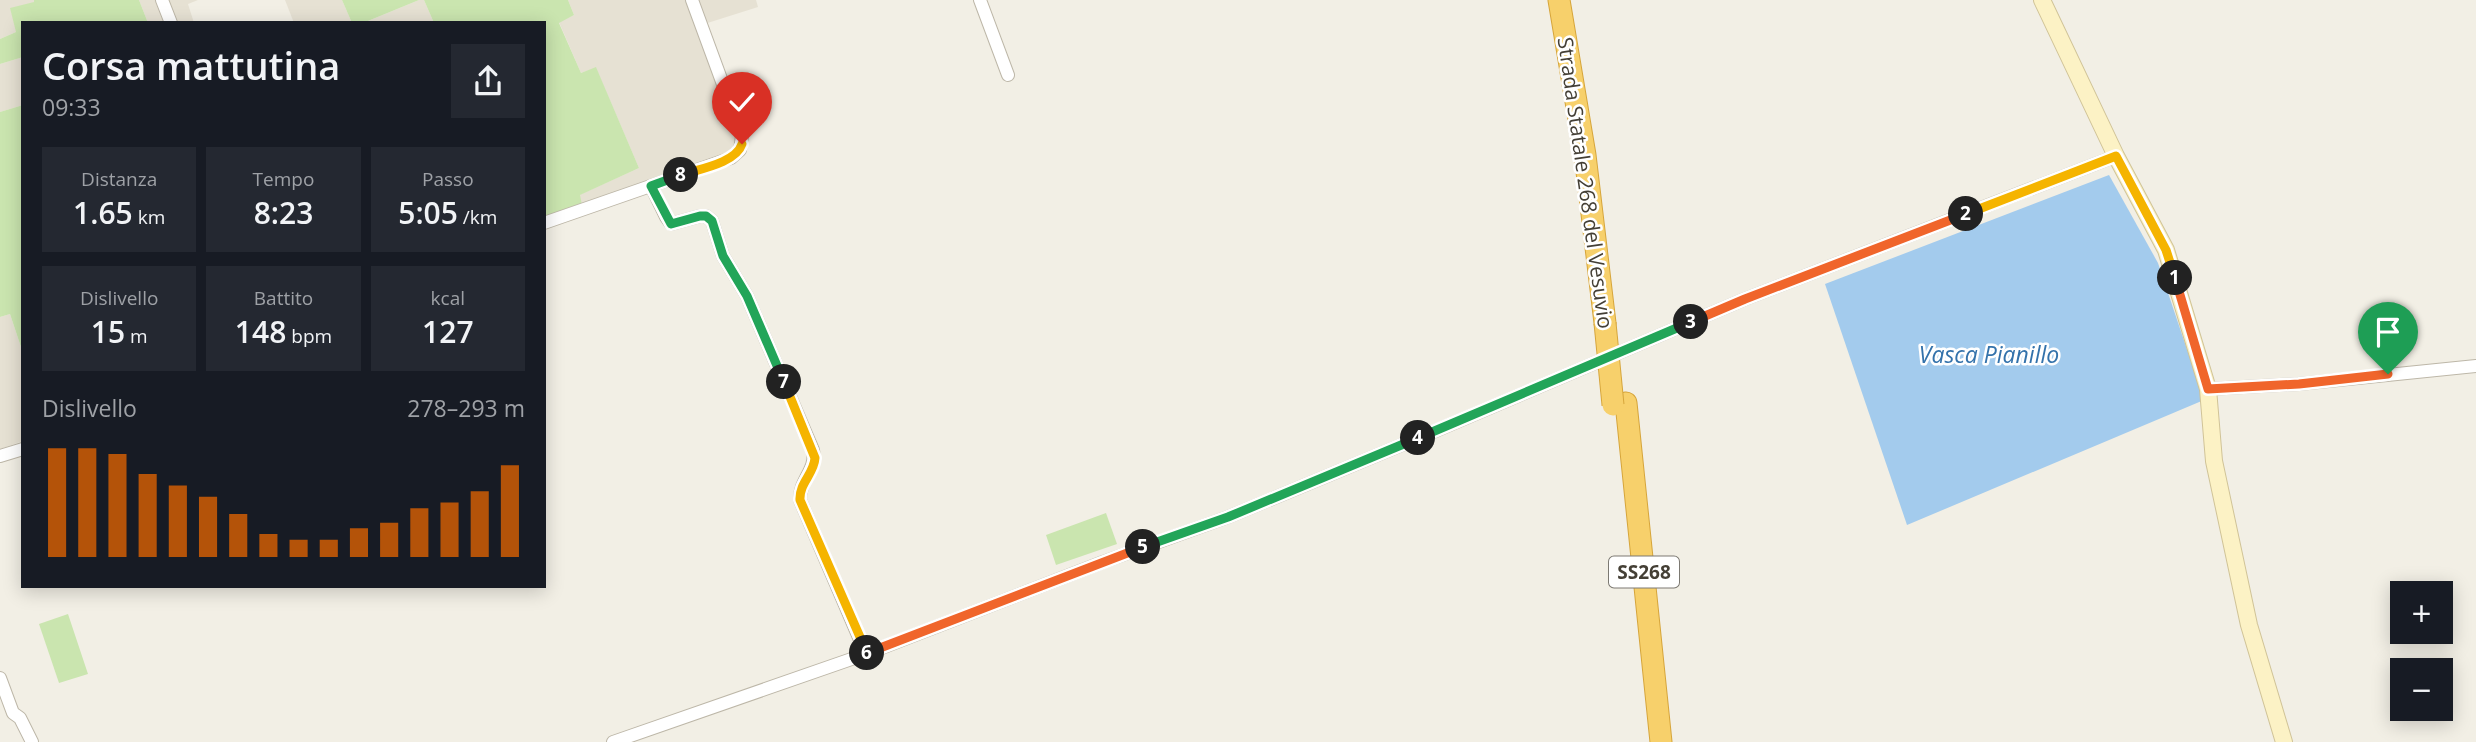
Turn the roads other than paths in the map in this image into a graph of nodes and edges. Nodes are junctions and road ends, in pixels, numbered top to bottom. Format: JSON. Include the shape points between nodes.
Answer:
{"nodes":[{"id":1,"x":162,"y":0,"type":"edge"},
{"id":2,"x":692,"y":0,"type":"edge"},
{"id":3,"x":980,"y":0,"type":"edge"},
{"id":4,"x":1559,"y":0,"type":"edge"},
{"id":5,"x":1572,"y":0,"type":"edge"},
{"id":6,"x":2042,"y":0,"type":"edge"},
{"id":7,"x":170,"y":21,"type":"edge"},
{"id":8,"x":1008,"y":75,"type":"dead end"},
{"id":9,"x":2116,"y":156,"type":"junction"},
{"id":10,"x":651,"y":186,"type":"junction"},
{"id":11,"x":546,"y":222,"type":"edge"},
{"id":12,"x":1611,"y":323,"type":"junction"},
{"id":13,"x":2476,"y":366,"type":"edge"},
{"id":14,"x":2208,"y":389,"type":"junction"},
{"id":15,"x":1620,"y":404,"type":"junction"},
{"id":16,"x":21,"y":450,"type":"edge"},
{"id":17,"x":0,"y":456,"type":"edge"},
{"id":18,"x":866,"y":654,"type":"junction"},
{"id":19,"x":0,"y":678,"type":"edge"},
{"id":20,"x":32,"y":742,"type":"edge"},
{"id":21,"x":613,"y":742,"type":"edge"},
{"id":22,"x":1649,"y":742,"type":"edge"},
{"id":23,"x":1661,"y":742,"type":"edge"},
{"id":24,"x":2284,"y":742,"type":"edge"}],
"edges":[{"from":1,"to":7,"type":"street"},
{"from":2,"to":10,"type":"street","via":[[742,144],[731,158]]},
{"from":3,"to":8,"type":"street"},
{"from":4,"to":12,"type":"highway","name":"Strada Statale 268 del Vesuvio","number":"SS268"},
{"from":5,"to":12,"type":"highway","name":"Strada Statale 268 del Vesuvio","number":"SS268","via":[[1598,153]]},
{"from":6,"to":9,"type":"street"},
{"from":9,"to":14,"type":"street","via":[[2166,250]]},
{"from":9,"to":18,"type":"street","via":[[1745,299],[1228,517]]},
{"from":10,"to":11,"type":"street"},
{"from":10,"to":18,"type":"street","via":[[671,224],[700,216],[712,221],[723,256],[747,296],[813,450],[814,465],[800,500]]},
{"from":12,"to":15,"type":"highway","name":"Strada Statale 268 del Vesuvio","number":"SS268"},
{"from":13,"to":14,"type":"street"},
{"from":14,"to":24,"type":"street","via":[[2214,461],[2249,625]]},
{"from":15,"to":22,"type":"highway","name":"Strada Statale 268 del Vesuvio","number":"SS268"},
{"from":15,"to":23,"type":"highway","name":"Strada Statale 268 del Vesuvio","number":"SS268"},
{"from":16,"to":17,"type":"street"},
{"from":18,"to":21,"type":"street"},
{"from":19,"to":20,"type":"street","via":[[13,713]]}]}
